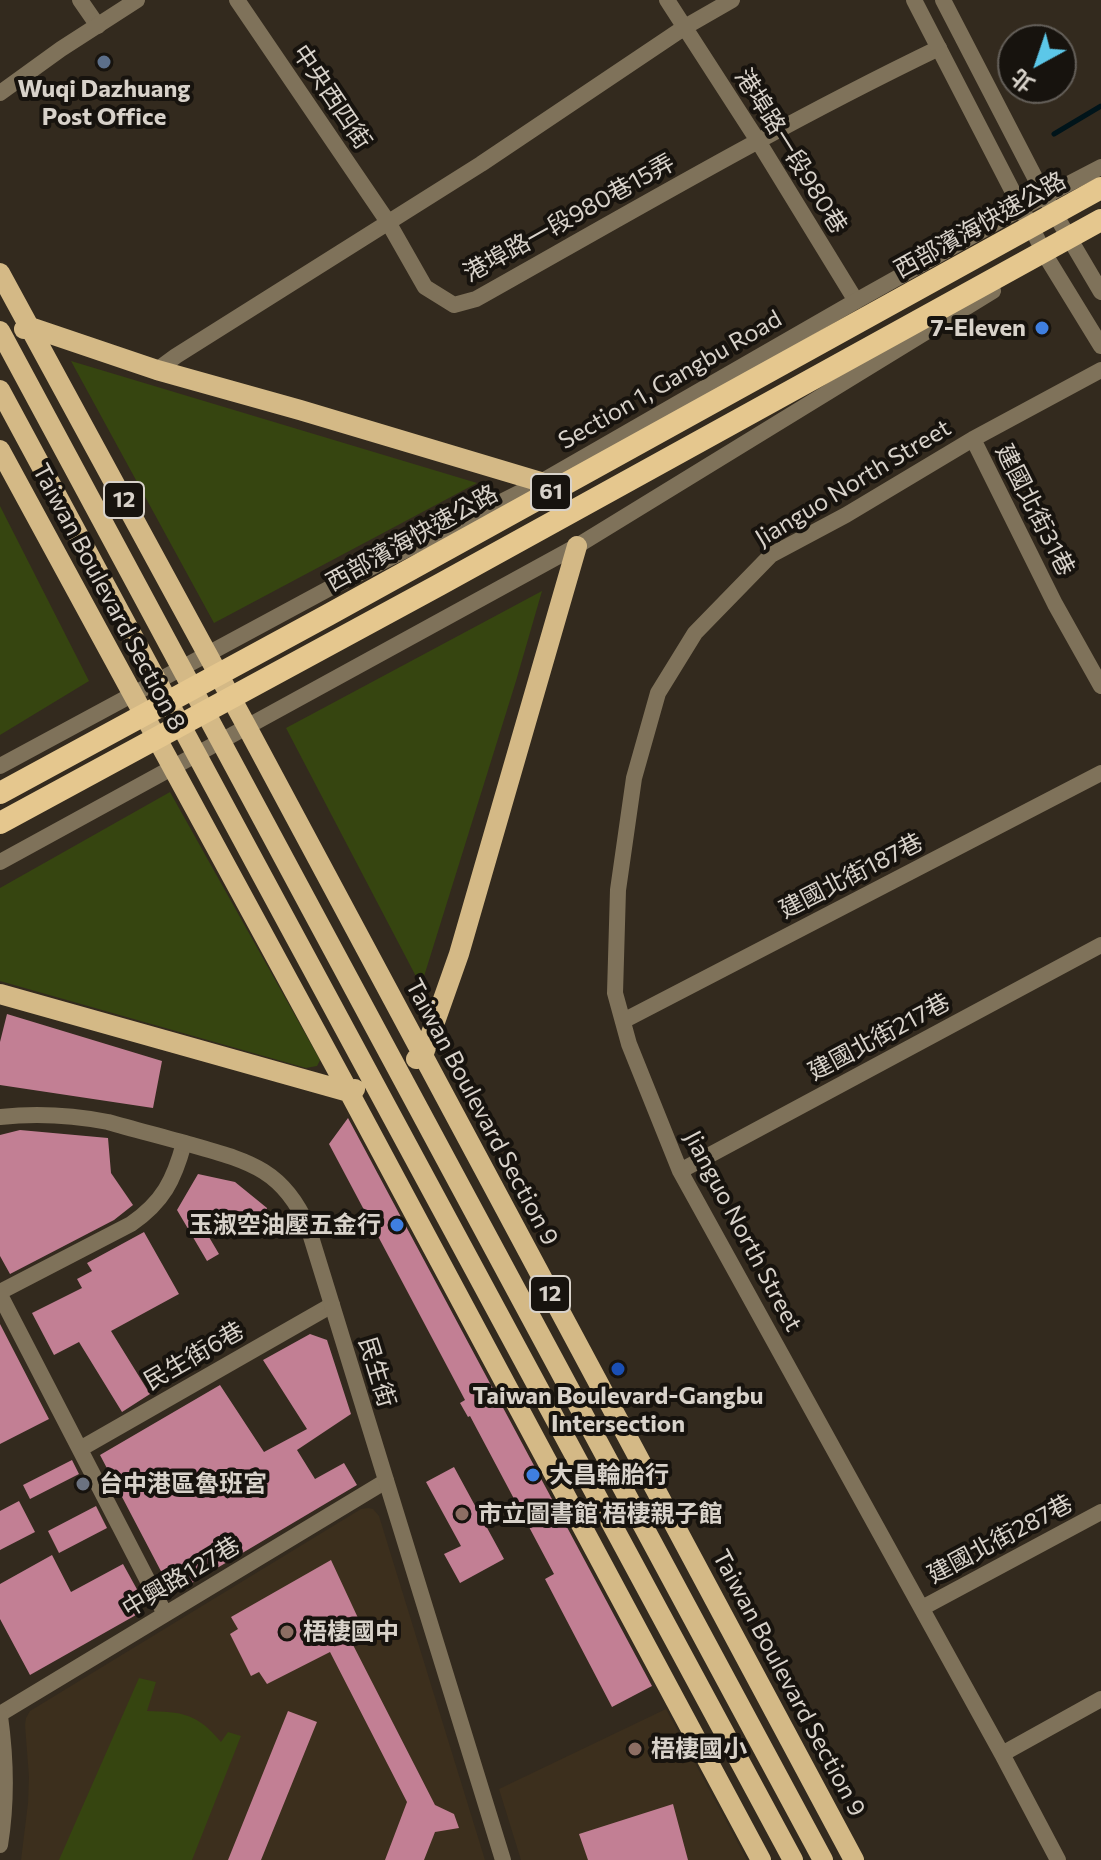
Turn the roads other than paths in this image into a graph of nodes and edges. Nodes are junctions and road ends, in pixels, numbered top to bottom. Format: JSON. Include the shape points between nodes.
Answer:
{"nodes":[{"id":1,"x":80,"y":0,"type":"edge"},
{"id":2,"x":137,"y":0,"type":"edge"},
{"id":3,"x":237,"y":0,"type":"edge"},
{"id":4,"x":667,"y":0,"type":"edge"},
{"id":5,"x":732,"y":0,"type":"edge"},
{"id":6,"x":914,"y":0,"type":"edge"},
{"id":7,"x":943,"y":0,"type":"edge"},
{"id":8,"x":98,"y":26,"type":"junction"},
{"id":9,"x":685,"y":27,"type":"junction"},
{"id":10,"x":939,"y":48,"type":"junction"},
{"id":11,"x":0,"y":93,"type":"edge"},
{"id":12,"x":758,"y":141,"type":"junction"},
{"id":13,"x":1101,"y":167,"type":"edge"},
{"id":14,"x":1101,"y":188,"type":"edge"},
{"id":15,"x":1045,"y":197,"type":"junction"},
{"id":16,"x":1022,"y":208,"type":"junction"},
{"id":17,"x":1101,"y":220,"type":"edge"},
{"id":18,"x":388,"y":222,"type":"junction"},
{"id":19,"x":1101,"y":232,"type":"edge"},
{"id":20,"x":1073,"y":246,"type":"junction"},
{"id":21,"x":1047,"y":258,"type":"junction"},
{"id":22,"x":0,"y":273,"type":"edge"},
{"id":23,"x":1101,"y":292,"type":"edge"},
{"id":24,"x":856,"y":301,"type":"junction"},
{"id":25,"x":30,"y":327,"type":"junction"},
{"id":26,"x":2,"y":335,"type":"edge"},
{"id":27,"x":1101,"y":346,"type":"edge"},
{"id":28,"x":157,"y":370,"type":"junction"},
{"id":29,"x":1101,"y":370,"type":"edge"},
{"id":30,"x":0,"y":390,"type":"edge"},
{"id":31,"x":973,"y":439,"type":"junction"},
{"id":32,"x":0,"y":450,"type":"edge"},
{"id":33,"x":541,"y":482,"type":"junction"},
{"id":34,"x":577,"y":546,"type":"junction"},
{"id":35,"x":206,"y":653,"type":"junction"},
{"id":36,"x":181,"y":667,"type":"junction"},
{"id":37,"x":156,"y":680,"type":"junction"},
{"id":38,"x":1101,"y":686,"type":"edge"},
{"id":39,"x":132,"y":694,"type":"junction"},
{"id":40,"x":247,"y":727,"type":"junction"},
{"id":41,"x":222,"y":741,"type":"junction"},
{"id":42,"x":197,"y":755,"type":"junction"},
{"id":43,"x":0,"y":766,"type":"edge"},
{"id":44,"x":172,"y":768,"type":"junction"},
{"id":45,"x":1101,"y":773,"type":"edge"},
{"id":46,"x":0,"y":793,"type":"edge"},
{"id":47,"x":0,"y":823,"type":"edge"},
{"id":48,"x":0,"y":862,"type":"edge"},
{"id":49,"x":1101,"y":945,"type":"edge"},
{"id":50,"x":0,"y":994,"type":"edge"},
{"id":51,"x":623,"y":1021,"type":"junction"},
{"id":52,"x":423,"y":1056,"type":"junction"},
{"id":53,"x":398,"y":1068,"type":"junction"},
{"id":54,"x":373,"y":1080,"type":"junction"},
{"id":55,"x":349,"y":1092,"type":"junction"},
{"id":56,"x":0,"y":1117,"type":"edge"},
{"id":57,"x":184,"y":1143,"type":"junction"},
{"id":58,"x":680,"y":1171,"type":"junction"},
{"id":59,"x":0,"y":1293,"type":"edge"},
{"id":60,"x":332,"y":1305,"type":"junction"},
{"id":61,"x":80,"y":1449,"type":"junction"},
{"id":62,"x":386,"y":1481,"type":"junction"},
{"id":63,"x":1101,"y":1512,"type":"edge"},
{"id":64,"x":922,"y":1608,"type":"junction"},
{"id":65,"x":165,"y":1614,"type":"junction"},
{"id":66,"x":1101,"y":1699,"type":"edge"},
{"id":67,"x":0,"y":1715,"type":"edge"},
{"id":68,"x":1002,"y":1754,"type":"junction"},
{"id":69,"x":0,"y":1845,"type":"edge"},
{"id":70,"x":503,"y":1860,"type":"edge"},
{"id":71,"x":761,"y":1860,"type":"edge"},
{"id":72,"x":793,"y":1860,"type":"edge"},
{"id":73,"x":823,"y":1860,"type":"edge"},
{"id":74,"x":854,"y":1860,"type":"edge"},
{"id":75,"x":1058,"y":1860,"type":"edge"}],
"edges":[{"from":1,"to":8,"type":"street"},
{"from":2,"to":8,"type":"street"},
{"from":3,"to":18,"type":"street","name":"中央西四街"},
{"from":4,"to":9,"type":"street","name":"港埠路一段980巷"},
{"from":5,"to":9,"type":"street"},
{"from":6,"to":10,"type":"street"},
{"from":7,"to":15,"type":"street"},
{"from":8,"to":11,"type":"street"},
{"from":9,"to":12,"type":"street","name":"港埠路一段980巷"},
{"from":9,"to":18,"type":"street"},
{"from":10,"to":12,"type":"street"},
{"from":10,"to":16,"type":"street"},
{"from":12,"to":18,"type":"street","name":"港埠路一段980巷15弄","via":[[476,299],[454,305],[425,287]]},
{"from":12,"to":24,"type":"street","name":"港埠路一段980巷"},
{"from":13,"to":15,"type":"street","name":"Section 1, Gangbu Road"},
{"from":14,"to":46,"type":"highway","name":"西部濱海快速公路","number":"61"},
{"from":15,"to":16,"type":"street","name":"Section 1, Gangbu Road"},
{"from":15,"to":20,"type":"street"},
{"from":16,"to":21,"type":"street"},
{"from":16,"to":24,"type":"street","name":"Section 1, Gangbu Road"},
{"from":17,"to":47,"type":"highway","number":"61"},
{"from":18,"to":28,"type":"street"},
{"from":19,"to":20,"type":"street"},
{"from":20,"to":21,"type":"street"},
{"from":20,"to":23,"type":"street"},
{"from":21,"to":27,"type":"street"},
{"from":21,"to":34,"type":"street"},
{"from":22,"to":25,"type":"main road","number":"12"},
{"from":24,"to":33,"type":"street","name":"Section 1, Gangbu Road"},
{"from":25,"to":26,"type":"main road"},
{"from":25,"to":28,"type":"main road"},
{"from":25,"to":35,"type":"main road","number":"12"},
{"from":26,"to":36,"type":"main road","name":"Taiwan Boulevard Section 8","number":"12"},
{"from":28,"to":33,"type":"main road"},
{"from":29,"to":31,"type":"street","name":"Jianguo North Street"},
{"from":30,"to":37,"type":"main road","name":"Taiwan Boulevard Section 8","number":"12"},
{"from":31,"to":38,"type":"street","name":"建國北街31巷"},
{"from":31,"to":51,"type":"street","name":"Jianguo North Street","via":[[771,555],[695,633],[658,693],[634,778],[618,890],[615,993]]},
{"from":32,"to":39,"type":"main road","name":"Taiwan Boulevard Section 8"},
{"from":33,"to":35,"type":"street","name":"Section 1, Gangbu Road"},
{"from":34,"to":40,"type":"street"},
{"from":34,"to":52,"type":"main road","via":[[459,954]]},
{"from":35,"to":36,"type":"street","name":"Section 1, Gangbu Road"},
{"from":35,"to":40,"type":"main road","number":"12"},
{"from":36,"to":37,"type":"street","name":"Section 1, Gangbu Road"},
{"from":36,"to":41,"type":"main road","name":"Taiwan Boulevard Section 8","number":"12"},
{"from":37,"to":39,"type":"street","name":"Section 1, Gangbu Road"},
{"from":37,"to":42,"type":"main road","name":"Taiwan Boulevard Section 8","number":"12"},
{"from":39,"to":43,"type":"street","name":"Section 1, Gangbu Road"},
{"from":39,"to":44,"type":"main road","name":"Taiwan Boulevard Section 8"},
{"from":40,"to":41,"type":"street"},
{"from":40,"to":52,"type":"main road","name":"Taiwan Boulevard Section 9","number":"12"},
{"from":41,"to":42,"type":"street"},
{"from":41,"to":53,"type":"main road","number":"12"},
{"from":42,"to":44,"type":"street"},
{"from":42,"to":54,"type":"main road","number":"12"},
{"from":44,"to":48,"type":"street"},
{"from":44,"to":55,"type":"main road"},
{"from":45,"to":51,"type":"street","name":"建國北街187巷"},
{"from":49,"to":58,"type":"street","name":"建國北街217巷"},
{"from":50,"to":55,"type":"main road"},
{"from":51,"to":58,"type":"street","name":"Jianguo North Street"},
{"from":52,"to":53,"type":"main road"},
{"from":52,"to":74,"type":"main road","name":"Taiwan Boulevard Section 9","number":"12"},
{"from":53,"to":54,"type":"main road"},
{"from":53,"to":73,"type":"main road","number":"12"},
{"from":54,"to":55,"type":"main road"},
{"from":54,"to":72,"type":"main road","number":"12"},
{"from":55,"to":71,"type":"main road"},
{"from":56,"to":57,"type":"street","name":"民生街","via":[[87,1118]]},
{"from":57,"to":59,"type":"street","via":[[167,1188],[143,1215]]},
{"from":57,"to":60,"type":"street","name":"民生街","via":[[255,1165],[289,1193],[308,1227]]},
{"from":58,"to":64,"type":"street","name":"Jianguo North Street"},
{"from":59,"to":61,"type":"street"},
{"from":60,"to":61,"type":"street","name":"民生街6巷"},
{"from":60,"to":62,"type":"street","name":"民生街"},
{"from":61,"to":65,"type":"street"},
{"from":62,"to":65,"type":"street","name":"中興路127巷"},
{"from":62,"to":70,"type":"street","name":"民生街"},
{"from":63,"to":64,"type":"street","name":"建國北街287巷"},
{"from":64,"to":68,"type":"street","name":"Jianguo North Street"},
{"from":65,"to":67,"type":"street","name":"中興路127巷"},
{"from":66,"to":68,"type":"street"},
{"from":67,"to":69,"type":"street","via":[[5,1803]]},
{"from":68,"to":75,"type":"street","name":"Jianguo North Street"}]}
